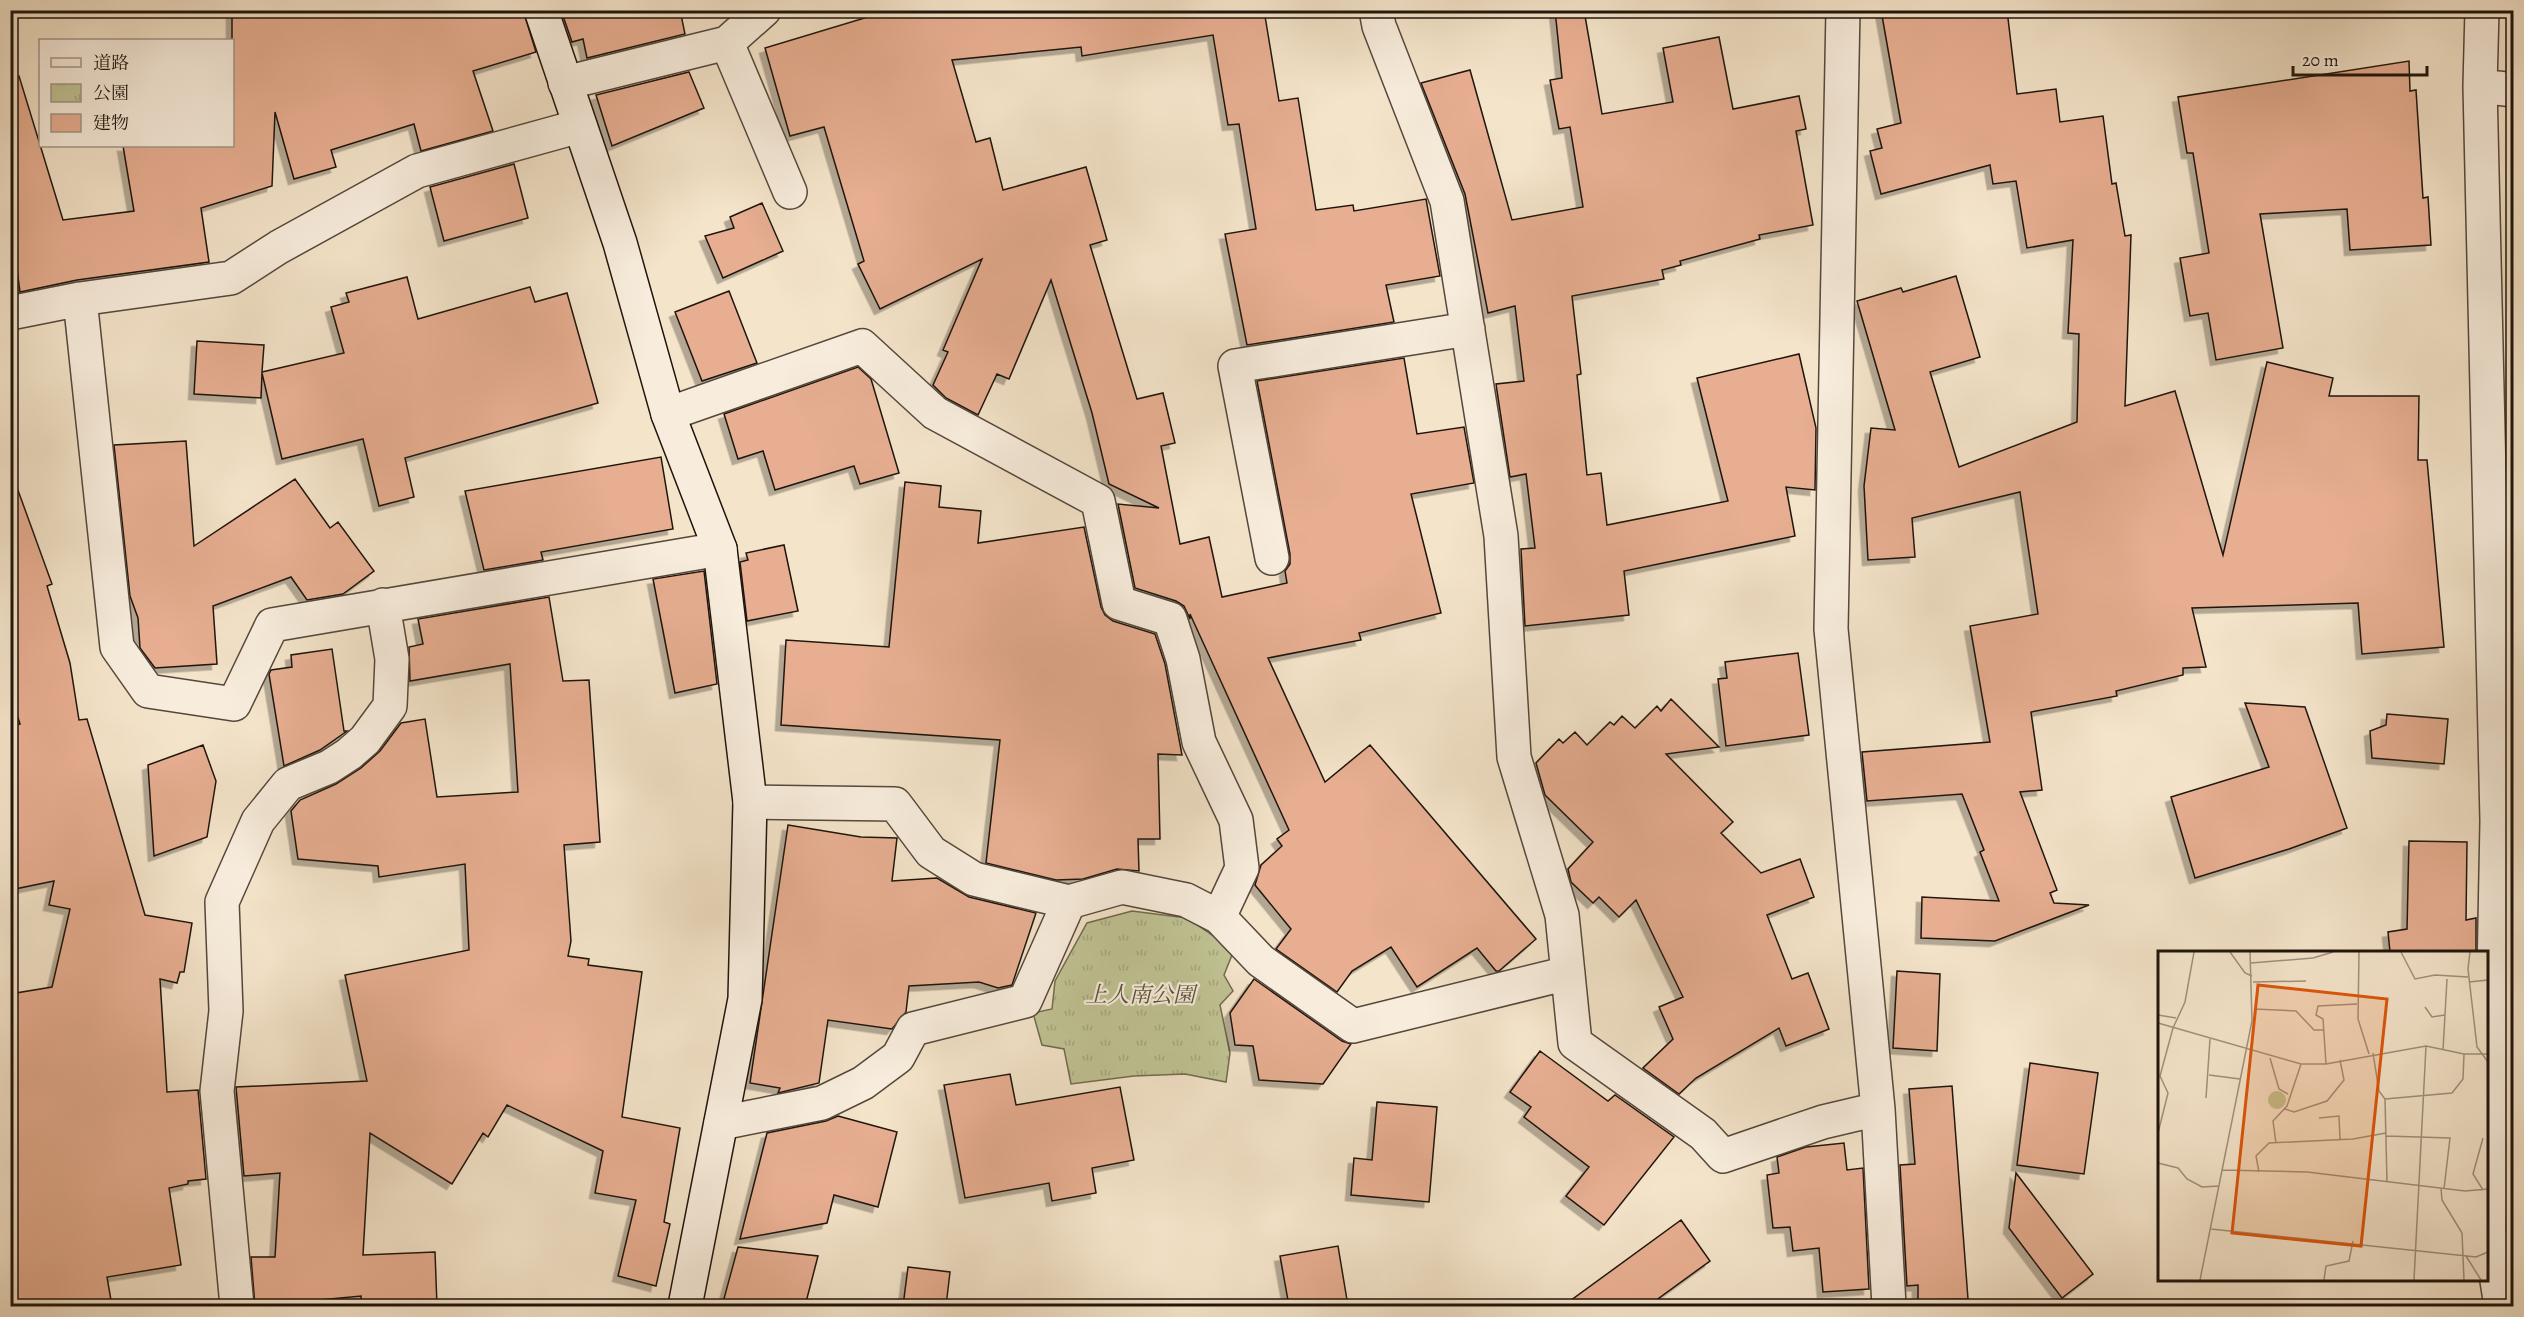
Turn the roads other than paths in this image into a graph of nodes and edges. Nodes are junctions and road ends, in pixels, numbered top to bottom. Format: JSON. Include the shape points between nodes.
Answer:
{"nodes":[{"id":1,"x":542,"y":10,"type":"edge"},
{"id":2,"x":764,"y":10,"type":"edge"},
{"id":3,"x":1376,"y":10,"type":"edge"},
{"id":4,"x":1843,"y":10,"type":"edge"},
{"id":5,"x":2482,"y":10,"type":"edge"},
{"id":6,"x":727,"y":43,"type":"junction"},
{"id":7,"x":565,"y":83,"type":"junction"},
{"id":8,"x":2480,"y":86,"type":"junction"},
{"id":9,"x":2514,"y":90,"type":"edge"},
{"id":10,"x":580,"y":126,"type":"junction"},
{"id":11,"x":790,"y":192,"type":"dead end"},
{"id":12,"x":80,"y":299,"type":"junction"},
{"id":13,"x":10,"y":313,"type":"edge"},
{"id":14,"x":1468,"y":329,"type":"junction"},
{"id":15,"x":668,"y":414,"type":"junction"},
{"id":16,"x":720,"y":549,"type":"junction"},
{"id":17,"x":1272,"y":558,"type":"dead end"},
{"id":18,"x":383,"y":605,"type":"junction"},
{"id":19,"x":750,"y":802,"type":"junction"},
{"id":20,"x":1069,"y":902,"type":"junction"},
{"id":21,"x":1219,"y":917,"type":"junction"},
{"id":22,"x":1568,"y":974,"type":"junction"},
{"id":23,"x":1878,"y":1110,"type":"junction"},
{"id":24,"x":721,"y":1123,"type":"junction"},
{"id":25,"x":237,"y":1306,"type":"edge"},
{"id":26,"x":685,"y":1306,"type":"edge"},
{"id":27,"x":1889,"y":1306,"type":"edge"},
{"id":28,"x":2501,"y":1306,"type":"edge"}],
"edges":[{"from":1,"to":7,"type":"street"},
{"from":2,"to":6,"type":"street"},
{"from":3,"to":14,"type":"street","via":[[1447,201]]},
{"from":4,"to":23,"type":"street","via":[[1831,629]]},
{"from":5,"to":8,"type":"street"},
{"from":6,"to":7,"type":"street"},
{"from":6,"to":11,"type":"street"},
{"from":7,"to":10,"type":"street"},
{"from":8,"to":9,"type":"street"},
{"from":8,"to":28,"type":"street","via":[[2497,821],[2489,1230]]},
{"from":10,"to":12,"type":"street","via":[[417,171],[231,278]]},
{"from":10,"to":15,"type":"street","via":[[620,243]]},
{"from":12,"to":13,"type":"street"},
{"from":12,"to":18,"type":"street","via":[[117,646],[148,691],[234,704],[272,625]]},
{"from":14,"to":17,"type":"street","via":[[1235,366]]},
{"from":14,"to":22,"type":"street","via":[[1501,536],[1514,757],[1562,915]]},
{"from":15,"to":16,"type":"street"},
{"from":15,"to":21,"type":"street","via":[[862,346],[935,413],[1098,501],[1119,603],[1170,619],[1183,659],[1199,741],[1236,820],[1242,868]]},
{"from":16,"to":18,"type":"street"},
{"from":16,"to":19,"type":"street"},
{"from":18,"to":25,"type":"street","via":[[392,659],[390,706],[365,740],[349,754],[288,784],[258,821],[222,902],[226,1011],[217,1091]]},
{"from":19,"to":20,"type":"street","via":[[895,804],[931,852],[974,879]]},
{"from":19,"to":24,"type":"street","via":[[745,999]]},
{"from":20,"to":21,"type":"street","via":[[1122,887],[1186,900]]},
{"from":20,"to":24,"type":"street","via":[[1025,1000],[913,1029],[898,1057],[863,1083],[822,1103]]},
{"from":21,"to":22,"type":"street","via":[[1261,961],[1353,1026]]},
{"from":22,"to":23,"type":"street","via":[[1575,1043],[1703,1134],[1723,1156],[1823,1122]]},
{"from":23,"to":27,"type":"street"},
{"from":24,"to":26,"type":"street"}]}
